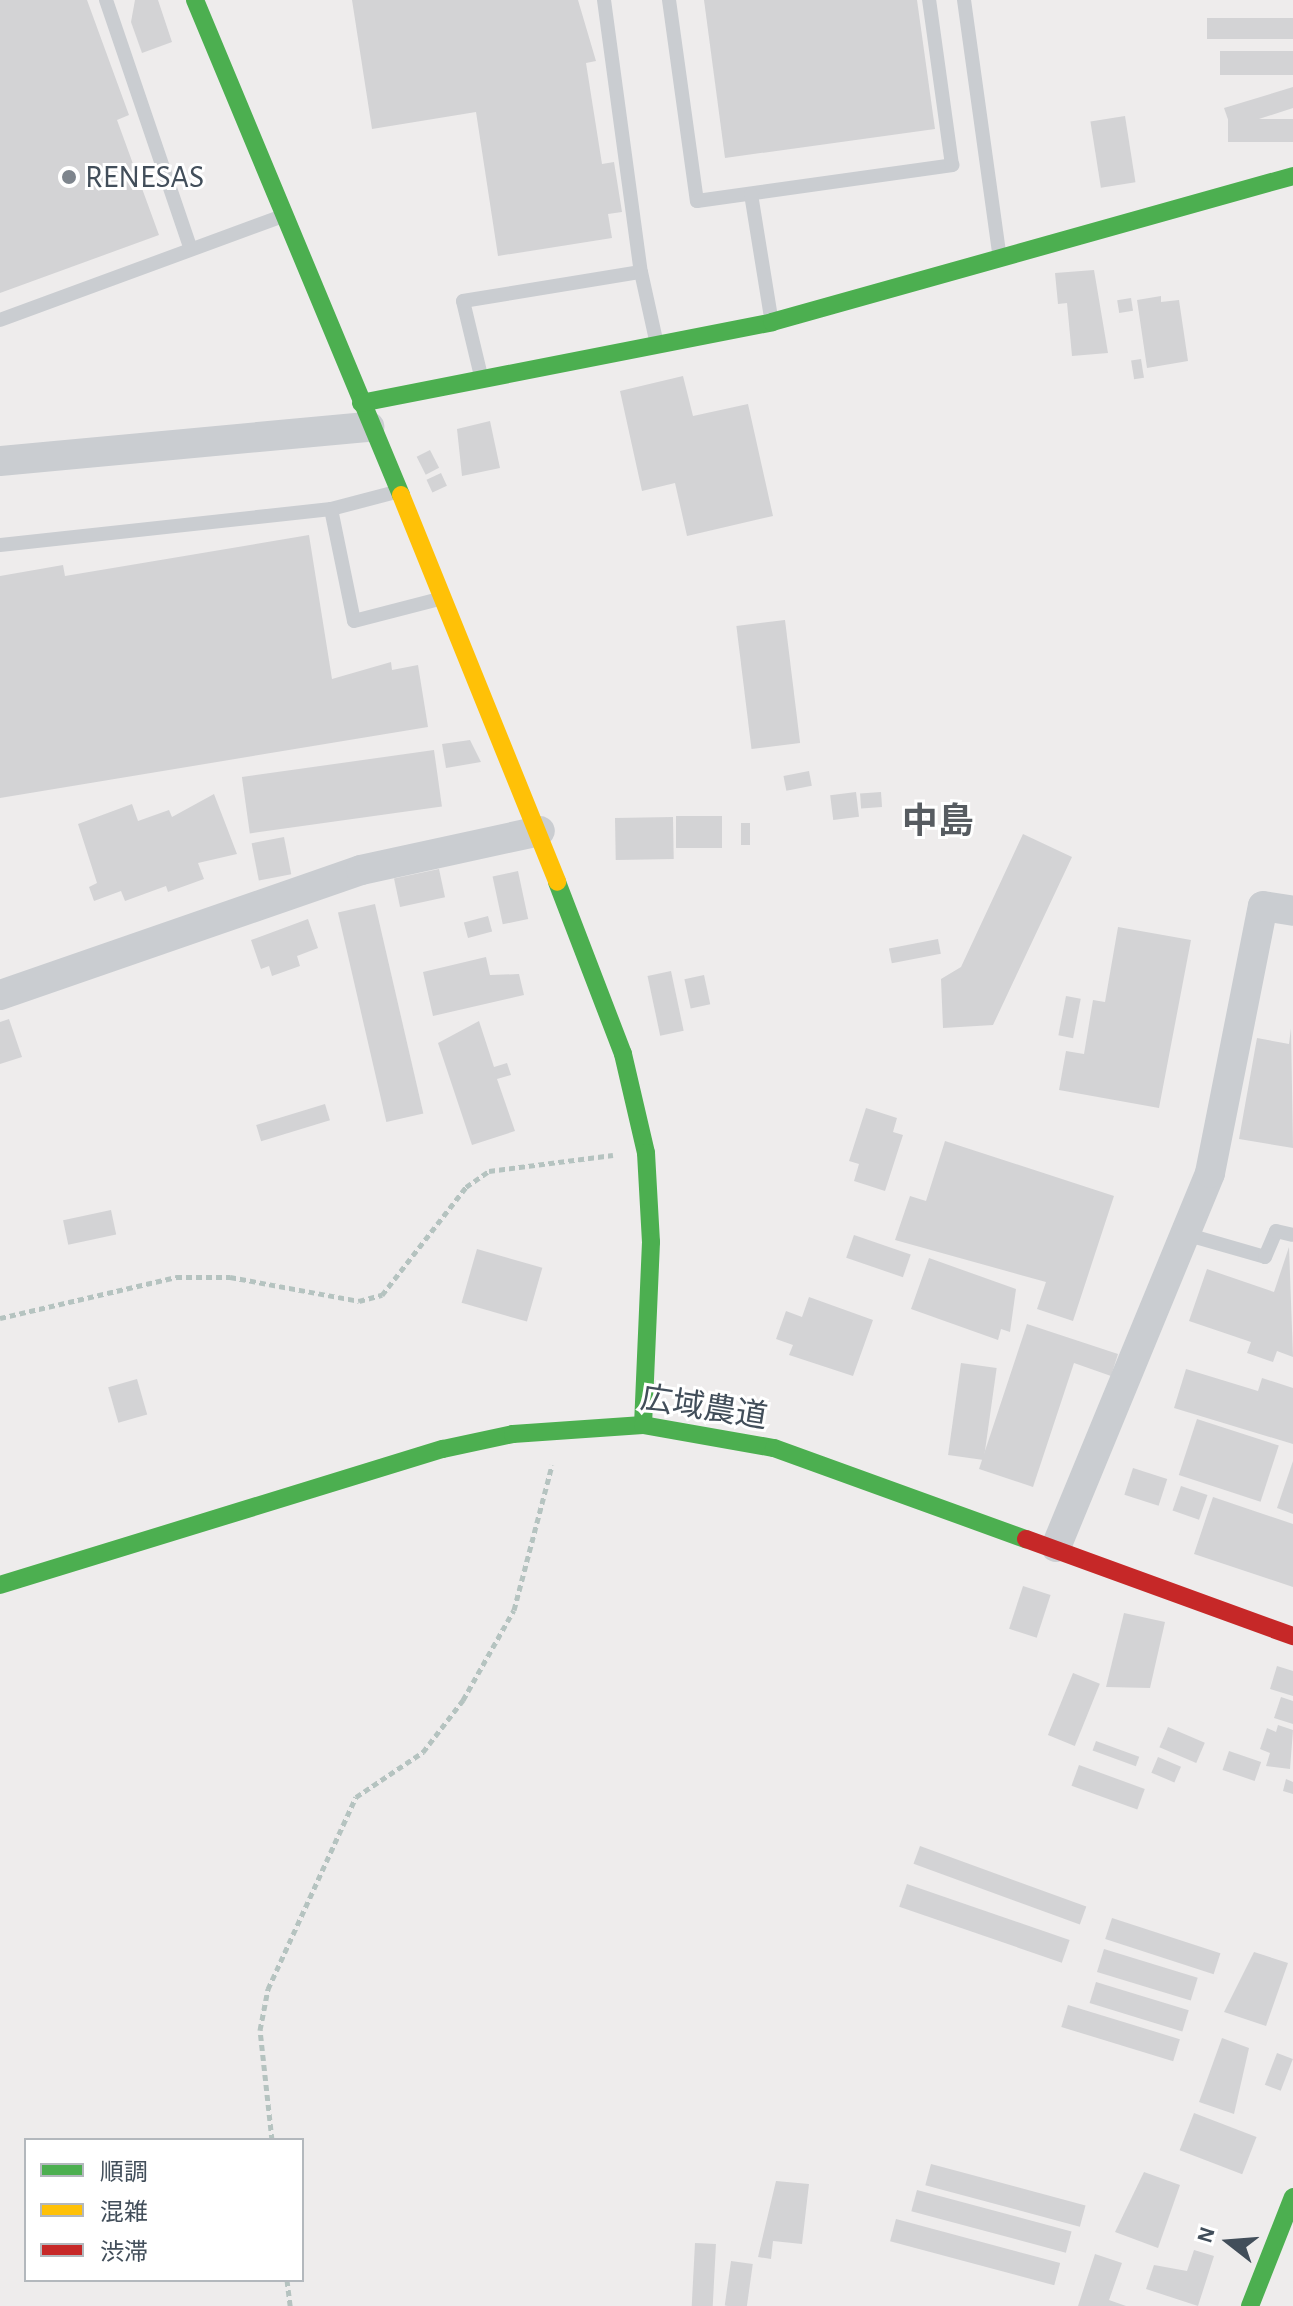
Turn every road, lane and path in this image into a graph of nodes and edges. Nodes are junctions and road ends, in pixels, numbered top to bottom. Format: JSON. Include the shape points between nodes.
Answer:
{"nodes":[{"id":1,"x":106,"y":0,"type":"edge"},
{"id":2,"x":195,"y":0,"type":"edge"},
{"id":3,"x":604,"y":0,"type":"edge"},
{"id":4,"x":669,"y":0,"type":"edge"},
{"id":5,"x":929,"y":0,"type":"edge"},
{"id":6,"x":964,"y":0,"type":"edge"},
{"id":7,"x":1293,"y":176,"type":"edge"},
{"id":8,"x":751,"y":194,"type":"junction"},
{"id":9,"x":280,"y":217,"type":"junction"},
{"id":10,"x":191,"y":249,"type":"junction"},
{"id":11,"x":1000,"y":261,"type":"junction"},
{"id":12,"x":641,"y":272,"type":"junction"},
{"id":13,"x":0,"y":320,"type":"edge"},
{"id":14,"x":772,"y":322,"type":"junction"},
{"id":15,"x":658,"y":347,"type":"junction"},
{"id":16,"x":482,"y":381,"type":"junction"},
{"id":17,"x":365,"y":415,"type":"junction"},
{"id":18,"x":0,"y":461,"type":"edge"},
{"id":19,"x":397,"y":492,"type":"junction"},
{"id":20,"x":331,"y":509,"type":"junction"},
{"id":21,"x":0,"y":545,"type":"edge"},
{"id":22,"x":442,"y":599,"type":"junction"},
{"id":23,"x":540,"y":831,"type":"junction"},
{"id":24,"x":1293,"y":911,"type":"edge"},
{"id":25,"x":0,"y":995,"type":"edge"},
{"id":26,"x":646,"y":1153,"type":"junction"},
{"id":27,"x":1185,"y":1234,"type":"junction"},
{"id":28,"x":1293,"y":1235,"type":"edge"},
{"id":29,"x":0,"y":1318,"type":"edge"},
{"id":30,"x":643,"y":1425,"type":"junction"},
{"id":31,"x":562,"y":1429,"type":"junction"},
{"id":32,"x":1056,"y":1547,"type":"junction"},
{"id":33,"x":0,"y":1585,"type":"edge"},
{"id":34,"x":1293,"y":1636,"type":"edge"},
{"id":35,"x":272,"y":2138,"type":"edge"},
{"id":36,"x":1293,"y":2197,"type":"edge"},
{"id":37,"x":287,"y":2282,"type":"edge"},
{"id":38,"x":290,"y":2306,"type":"edge"},
{"id":39,"x":1250,"y":2306,"type":"edge"}],
"edges":[{"from":1,"to":10,"type":"lane"},
{"from":2,"to":9,"type":"street"},
{"from":3,"to":12,"type":"lane"},
{"from":4,"to":8,"type":"lane","via":[[697,201]]},
{"from":5,"to":8,"type":"lane","via":[[952,165]]},
{"from":6,"to":11,"type":"lane"},
{"from":7,"to":11,"type":"street"},
{"from":8,"to":14,"type":"lane"},
{"from":9,"to":10,"type":"lane"},
{"from":9,"to":17,"type":"street"},
{"from":10,"to":13,"type":"lane"},
{"from":11,"to":14,"type":"street"},
{"from":12,"to":15,"type":"lane"},
{"from":12,"to":16,"type":"lane","via":[[463,301]]},
{"from":14,"to":15,"type":"street"},
{"from":15,"to":16,"type":"street"},
{"from":16,"to":17,"type":"street"},
{"from":17,"to":18,"type":"street"},
{"from":17,"to":19,"type":"street"},
{"from":19,"to":20,"type":"lane"},
{"from":19,"to":22,"type":"street"},
{"from":20,"to":21,"type":"lane"},
{"from":20,"to":22,"type":"lane","via":[[354,621]]},
{"from":22,"to":23,"type":"street"},
{"from":23,"to":25,"type":"street","via":[[361,870]]},
{"from":23,"to":26,"type":"street","via":[[593,961]]},
{"from":24,"to":27,"type":"street","via":[[1263,906],[1210,1173]]},
{"from":26,"to":29,"type":"path","via":[[489,1171],[466,1187],[382,1295],[359,1301],[230,1277],[176,1277]]},
{"from":26,"to":30,"type":"street","via":[[652,1294]]},
{"from":27,"to":28,"type":"lane","via":[[1265,1257],[1276,1231]]},
{"from":27,"to":32,"type":"street"},
{"from":30,"to":31,"type":"street","name":"広域農道"},
{"from":30,"to":32,"type":"street","name":"広域農道","via":[[774,1448]]},
{"from":31,"to":33,"type":"street","name":"広域農道","via":[[443,1449]]},
{"from":31,"to":35,"type":"path","via":[[514,1610],[463,1700],[423,1752],[356,1797],[268,1989],[260,2030]]},
{"from":32,"to":34,"type":"street","name":"広域農道"},
{"from":36,"to":39,"type":"street"},
{"from":37,"to":38,"type":"path"}]}
